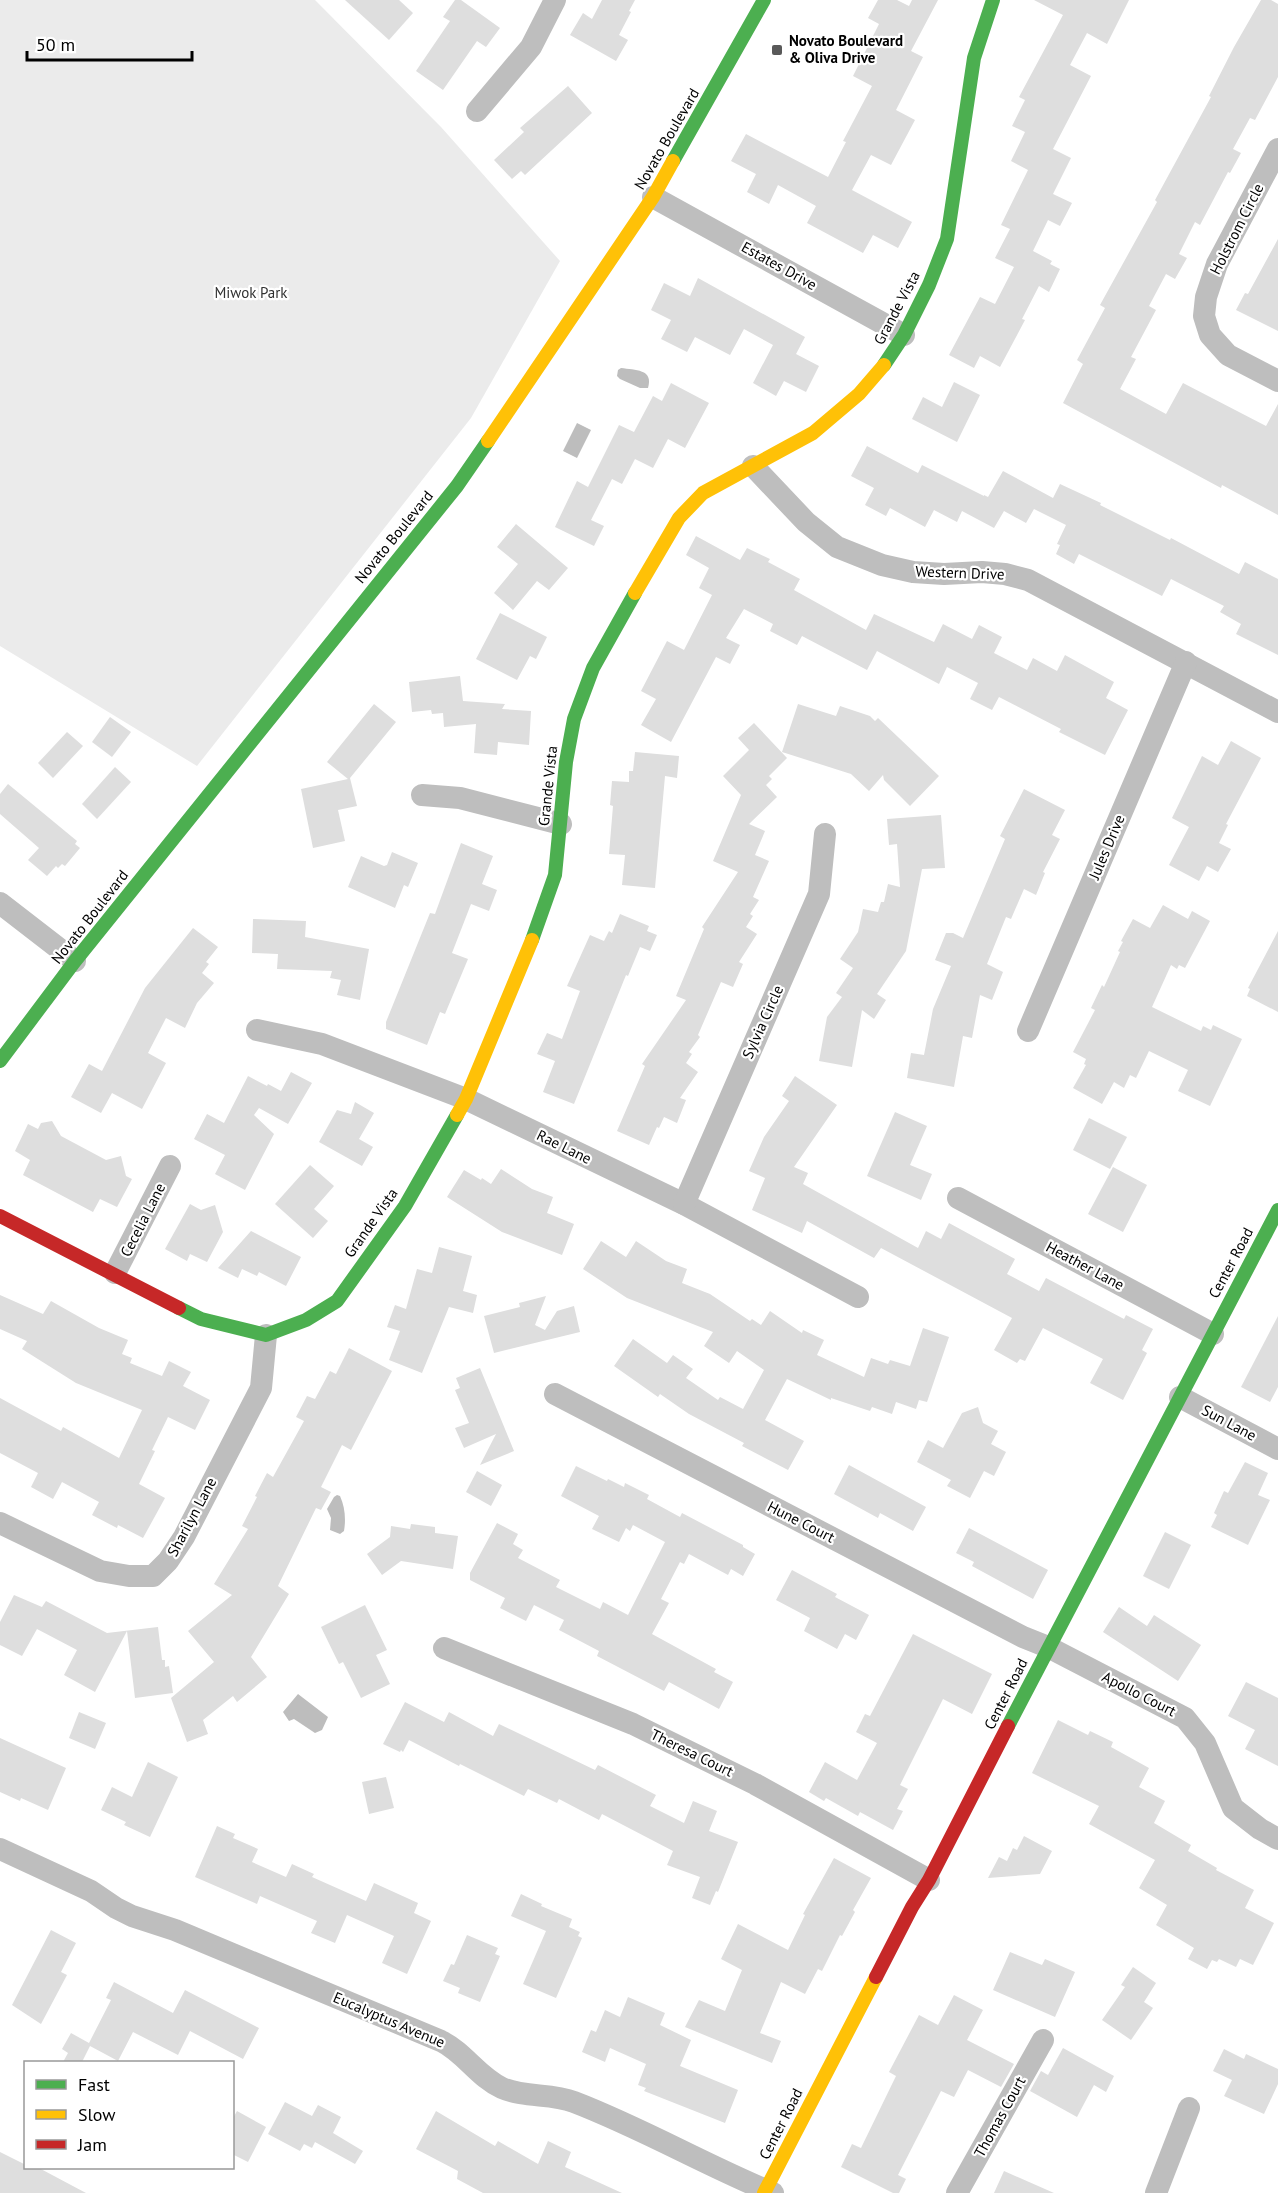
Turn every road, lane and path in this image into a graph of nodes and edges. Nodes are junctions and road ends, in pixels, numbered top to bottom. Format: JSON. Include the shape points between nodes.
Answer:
{"nodes":[{"id":1,"x":555,"y":0,"type":"edge"},
{"id":2,"x":764,"y":0,"type":"edge"},
{"id":3,"x":993,"y":0,"type":"edge"},
{"id":4,"x":477,"y":111,"type":"dead end"},
{"id":5,"x":1278,"y":149,"type":"edge"},
{"id":6,"x":653,"y":197,"type":"junction"},
{"id":7,"x":904,"y":335,"type":"junction"},
{"id":8,"x":1278,"y":381,"type":"edge"},
{"id":9,"x":753,"y":466,"type":"junction"},
{"id":10,"x":1186,"y":662,"type":"junction"},
{"id":11,"x":1278,"y":711,"type":"edge"},
{"id":12,"x":422,"y":795,"type":"dead end"},
{"id":13,"x":561,"y":824,"type":"junction"},
{"id":14,"x":825,"y":834,"type":"dead end"},
{"id":15,"x":0,"y":903,"type":"edge"},
{"id":16,"x":75,"y":961,"type":"junction"},
{"id":17,"x":257,"y":1030,"type":"dead end"},
{"id":18,"x":1028,"y":1032,"type":"dead end"},
{"id":19,"x":0,"y":1061,"type":"edge"},
{"id":20,"x":466,"y":1099,"type":"junction"},
{"id":21,"x":170,"y":1166,"type":"dead end"},
{"id":22,"x":958,"y":1198,"type":"dead end"},
{"id":23,"x":684,"y":1204,"type":"junction"},
{"id":24,"x":1278,"y":1210,"type":"edge"},
{"id":25,"x":0,"y":1216,"type":"edge"},
{"id":26,"x":115,"y":1273,"type":"junction"},
{"id":27,"x":858,"y":1297,"type":"dead end"},
{"id":28,"x":1213,"y":1334,"type":"junction"},
{"id":29,"x":266,"y":1335,"type":"junction"},
{"id":30,"x":555,"y":1394,"type":"dead end"},
{"id":31,"x":1180,"y":1397,"type":"junction"},
{"id":32,"x":1278,"y":1449,"type":"edge"},
{"id":33,"x":0,"y":1523,"type":"edge"},
{"id":34,"x":1048,"y":1647,"type":"junction"},
{"id":35,"x":444,"y":1648,"type":"dead end"},
{"id":36,"x":1278,"y":1839,"type":"edge"},
{"id":37,"x":0,"y":1849,"type":"edge"},
{"id":38,"x":929,"y":1880,"type":"junction"},
{"id":39,"x":1043,"y":2040,"type":"dead end"},
{"id":40,"x":1189,"y":2108,"type":"dead end"},
{"id":41,"x":767,"y":2192,"type":"edge"},
{"id":42,"x":957,"y":2193,"type":"edge"},
{"id":43,"x":1156,"y":2193,"type":"edge"}],
"edges":[{"from":1,"to":4,"type":"street","via":[[531,47]]},
{"from":2,"to":6,"type":"street","name":"Novato Boulevard"},
{"from":3,"to":7,"type":"street","name":"Grande Vista","via":[[974,58],[947,239]]},
{"from":5,"to":8,"type":"street","name":"Holstrom Circle","via":[[1217,264],[1204,316],[1210,335],[1228,355]]},
{"from":6,"to":7,"type":"street","name":"Estates Drive"},
{"from":6,"to":16,"type":"street","name":"Novato Boulevard","via":[[457,486]]},
{"from":7,"to":9,"type":"street","name":"Grande Vista","via":[[859,394],[813,433]]},
{"from":9,"to":10,"type":"street","name":"Western Drive","via":[[806,522],[837,547],[913,573],[982,572],[1028,580]]},
{"from":9,"to":13,"type":"street","name":"Grande Vista","via":[[703,493],[679,518],[593,668],[574,719]]},
{"from":10,"to":11,"type":"street","name":"Western Drive"},
{"from":10,"to":18,"type":"street","name":"Jules Drive"},
{"from":12,"to":13,"type":"street","via":[[460,798]]},
{"from":13,"to":20,"type":"street","name":"Grande Vista","via":[[555,875],[539,922]]},
{"from":14,"to":23,"type":"street","name":"Sylvia Circle","via":[[819,894]]},
{"from":15,"to":16,"type":"street"},
{"from":16,"to":19,"type":"street","name":"Novato Boulevard"},
{"from":17,"to":20,"type":"street","name":"Rae Lane","via":[[322,1044]]},
{"from":20,"to":23,"type":"street","name":"Rae Lane"},
{"from":20,"to":29,"type":"street","name":"Grande Vista","via":[[405,1206],[337,1300],[306,1320]]},
{"from":21,"to":26,"type":"street","name":"Cecelia Lane"},
{"from":22,"to":28,"type":"street","name":"Heather Lane"},
{"from":23,"to":27,"type":"street","name":"Rae Lane"},
{"from":24,"to":28,"type":"street","name":"Center Road"},
{"from":25,"to":26,"type":"street"},
{"from":26,"to":29,"type":"street","via":[[201,1319]]},
{"from":28,"to":31,"type":"street","name":"Center Road"},
{"from":29,"to":33,"type":"street","name":"Sharilyn Lane","via":[[261,1388],[184,1537],[168,1562],[153,1576],[100,1571]]},
{"from":30,"to":34,"type":"street","name":"Hune Court"},
{"from":31,"to":32,"type":"street","name":"Sun Lane"},
{"from":31,"to":34,"type":"street","name":"Center Road"},
{"from":34,"to":36,"type":"street","name":"Apollo Court","via":[[1185,1718],[1204,1743],[1233,1808]]},
{"from":34,"to":38,"type":"street","name":"Center Road"},
{"from":35,"to":38,"type":"street","name":"Theresa Court","via":[[633,1724]]},
{"from":37,"to":41,"type":"street","name":"Eucalyptus Avenue","via":[[91,1891],[132,1916],[175,1930],[441,2041],[500,2087],[571,2100]]},
{"from":38,"to":41,"type":"street","name":"Center Road"},
{"from":39,"to":42,"type":"street","name":"Thomas Court"},
{"from":40,"to":43,"type":"street"}]}
